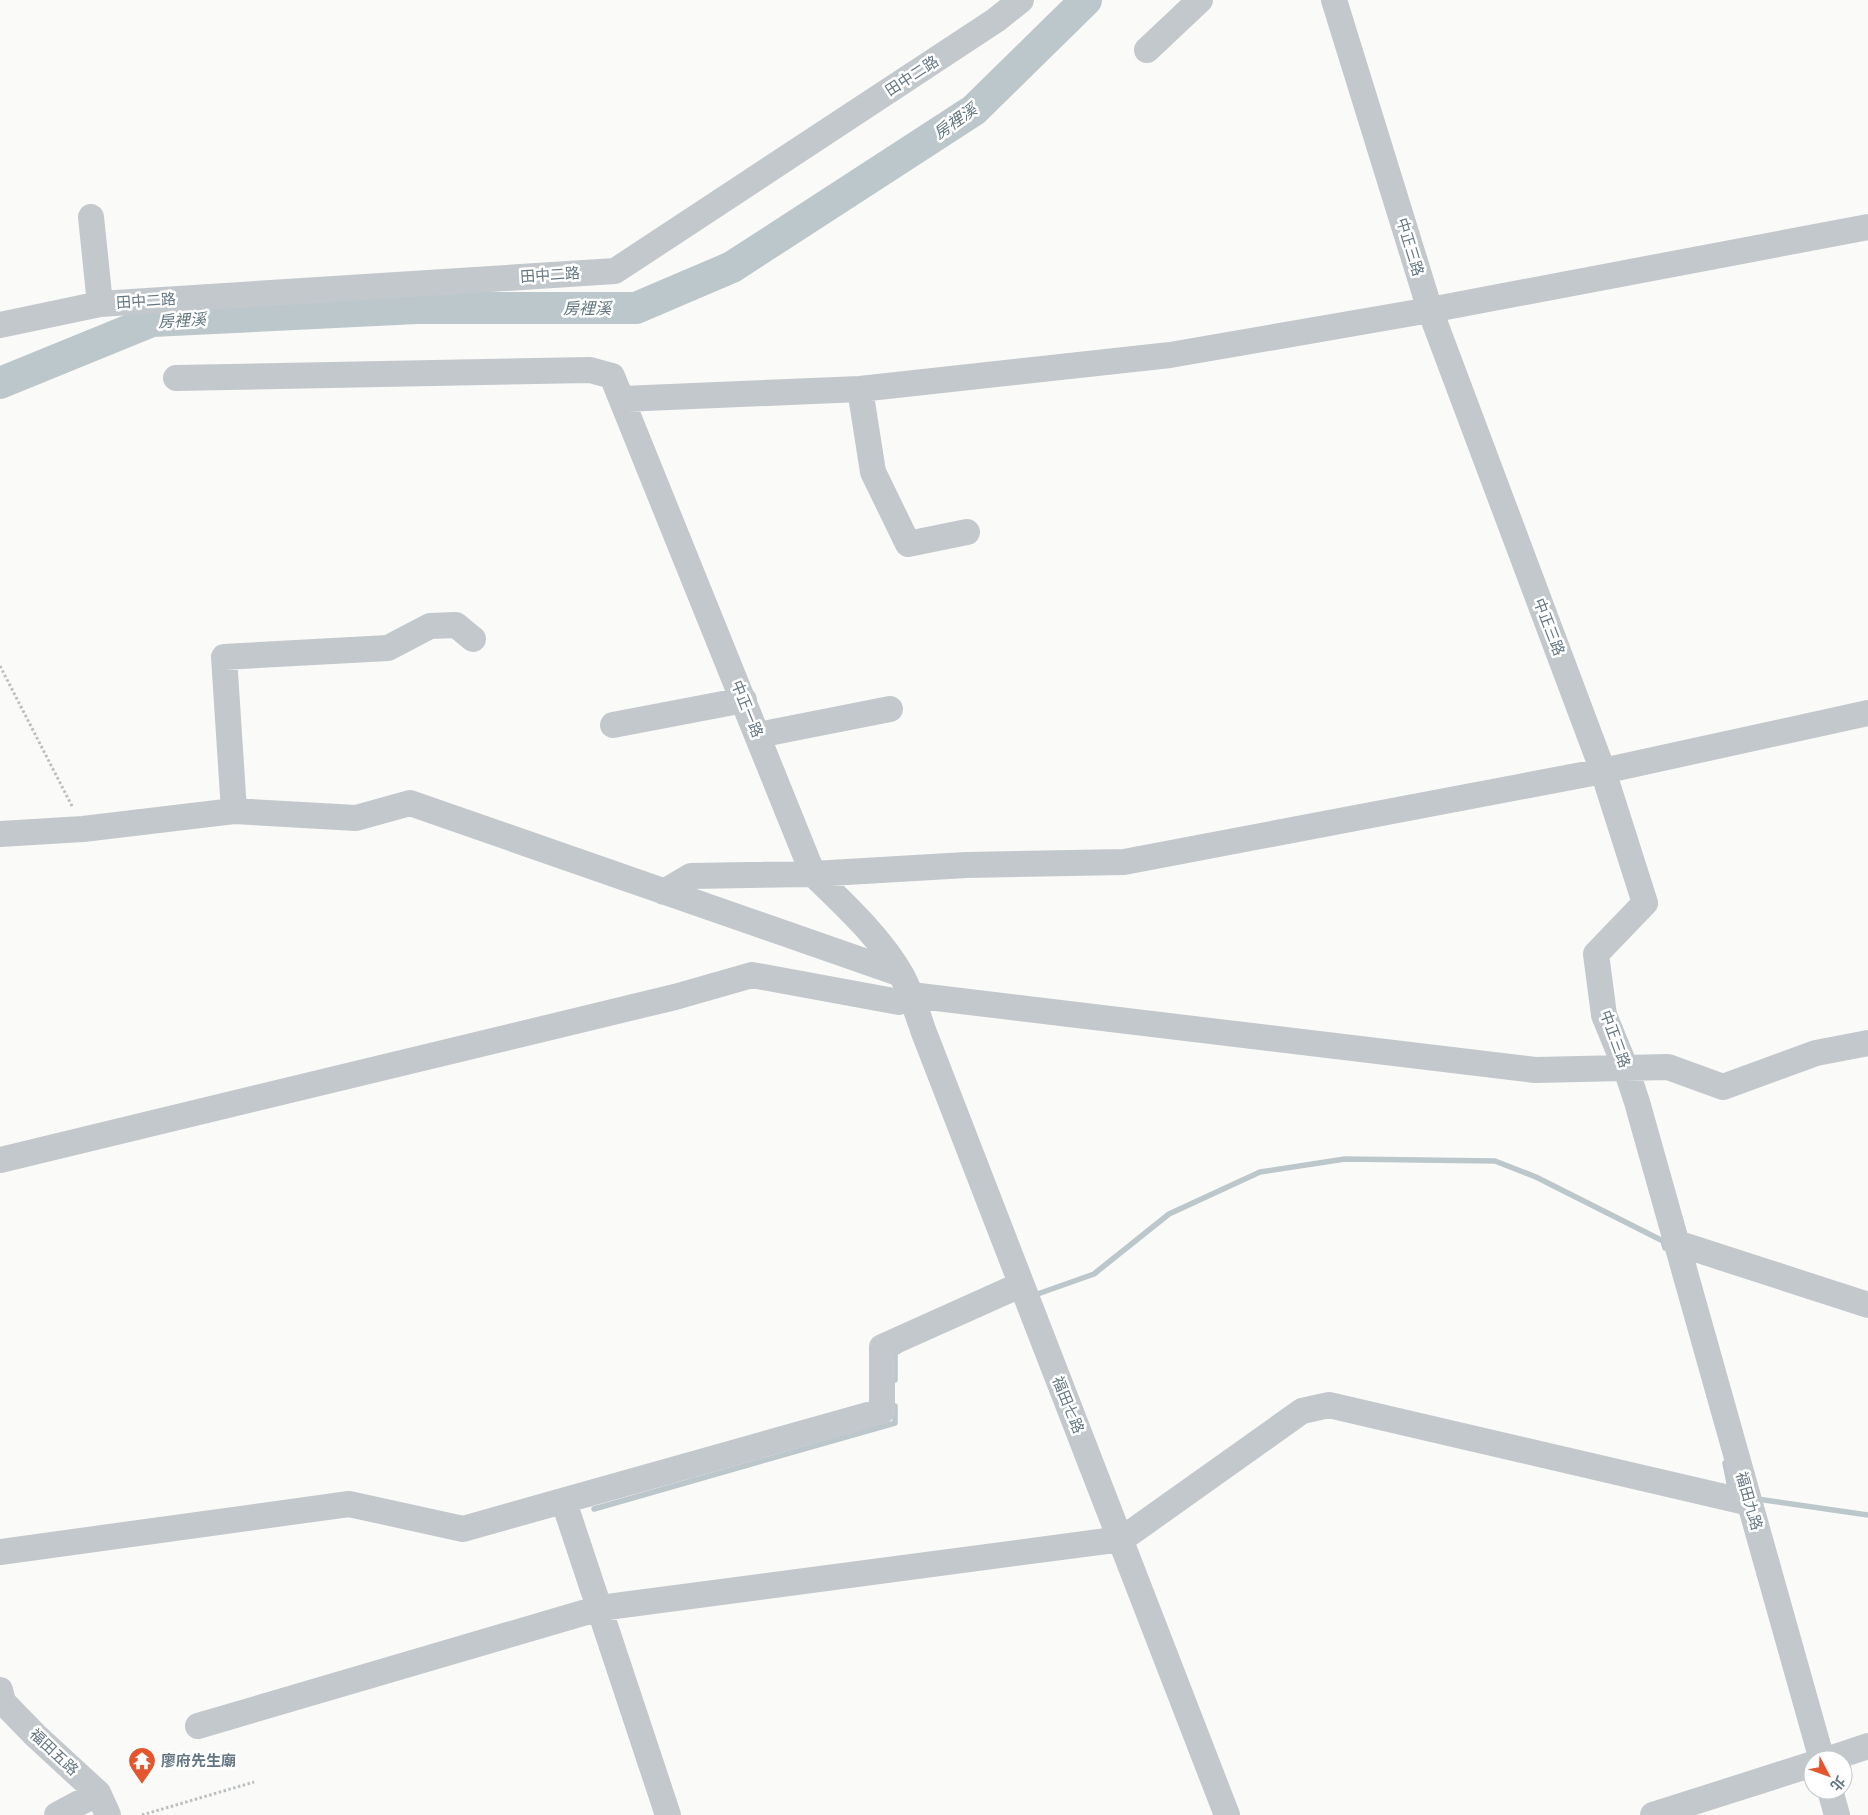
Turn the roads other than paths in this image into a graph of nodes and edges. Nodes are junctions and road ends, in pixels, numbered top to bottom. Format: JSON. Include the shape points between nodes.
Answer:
{"nodes":[{"id":1,"x":1021,"y":0,"type":"edge"},
{"id":2,"x":1200,"y":0,"type":"edge"},
{"id":3,"x":1334,"y":0,"type":"edge"},
{"id":4,"x":1147,"y":50,"type":"dead end"},
{"id":5,"x":91,"y":217,"type":"dead end"},
{"id":6,"x":1868,"y":226,"type":"edge"},
{"id":7,"x":100,"y":304,"type":"junction"},
{"id":8,"x":1430,"y":310,"type":"junction"},
{"id":9,"x":0,"y":325,"type":"edge"},
{"id":10,"x":176,"y":378,"type":"dead end"},
{"id":11,"x":860,"y":389,"type":"junction"},
{"id":12,"x":622,"y":399,"type":"junction"},
{"id":13,"x":967,"y":532,"type":"dead end"},
{"id":14,"x":473,"y":639,"type":"dead end"},
{"id":15,"x":744,"y":700,"type":"junction"},
{"id":16,"x":890,"y":709,"type":"dead end"},
{"id":17,"x":1868,"y":713,"type":"edge"},
{"id":18,"x":613,"y":725,"type":"dead end"},
{"id":19,"x":758,"y":735,"type":"junction"},
{"id":20,"x":1603,"y":771,"type":"junction"},
{"id":21,"x":234,"y":811,"type":"junction"},
{"id":22,"x":0,"y":834,"type":"edge"},
{"id":23,"x":813,"y":874,"type":"junction"},
{"id":24,"x":664,"y":892,"type":"junction"},
{"id":25,"x":906,"y":984,"type":"junction"},
{"id":26,"x":1868,"y":1043,"type":"edge"},
{"id":27,"x":1626,"y":1069,"type":"junction"},
{"id":28,"x":0,"y":1160,"type":"edge"},
{"id":29,"x":1677,"y":1243,"type":"junction"},
{"id":30,"x":1020,"y":1285,"type":"junction"},
{"id":31,"x":1868,"y":1305,"type":"edge"},
{"id":32,"x":564,"y":1502,"type":"junction"},
{"id":33,"x":1750,"y":1503,"type":"junction"},
{"id":34,"x":1122,"y":1539,"type":"junction"},
{"id":35,"x":0,"y":1552,"type":"edge"},
{"id":36,"x":600,"y":1608,"type":"junction"},
{"id":37,"x":0,"y":1690,"type":"edge"},
{"id":38,"x":198,"y":1726,"type":"dead end"},
{"id":39,"x":1868,"y":1746,"type":"edge"},
{"id":40,"x":1819,"y":1750,"type":"edge"},
{"id":41,"x":1853,"y":1751,"type":"edge"},
{"id":42,"x":1803,"y":1767,"type":"edge"},
{"id":43,"x":1833,"y":1800,"type":"edge"},
{"id":44,"x":103,"y":1804,"type":"edge"},
{"id":45,"x":57,"y":1815,"type":"edge"},
{"id":46,"x":668,"y":1815,"type":"edge"},
{"id":47,"x":1228,"y":1815,"type":"edge"},
{"id":48,"x":1653,"y":1815,"type":"edge"},
{"id":49,"x":1837,"y":1815,"type":"edge"}],
"edges":[{"from":1,"to":7,"type":"lane","name":"田中二路","via":[[996,20],[615,271]]},
{"from":2,"to":4,"type":"lane"},
{"from":3,"to":8,"type":"lane","name":"中正三路"},
{"from":5,"to":7,"type":"lane"},
{"from":6,"to":8,"type":"lane"},
{"from":7,"to":9,"type":"lane","name":"田中二路"},
{"from":8,"to":11,"type":"lane","via":[[1170,355]]},
{"from":8,"to":20,"type":"lane","name":"中正三路"},
{"from":10,"to":12,"type":"lane","name":"中正一路","via":[[590,370],[612,376]]},
{"from":11,"to":12,"type":"lane"},
{"from":11,"to":13,"type":"lane","via":[[873,472],[908,544]]},
{"from":12,"to":15,"type":"lane","name":"中正一路"},
{"from":14,"to":21,"type":"lane","via":[[456,625],[430,626],[388,648],[224,657]]},
{"from":15,"to":18,"type":"lane"},
{"from":15,"to":19,"type":"lane","name":"中正一路"},
{"from":16,"to":19,"type":"lane"},
{"from":17,"to":20,"type":"lane"},
{"from":19,"to":23,"type":"lane","name":"中正一路"},
{"from":20,"to":23,"type":"lane","via":[[1124,862],[966,865]]},
{"from":20,"to":27,"type":"lane","name":"中正三路","via":[[1645,903],[1596,954],[1604,1015]]},
{"from":21,"to":22,"type":"lane","via":[[84,829]]},
{"from":21,"to":24,"type":"lane","via":[[356,818],[410,802]]},
{"from":23,"to":24,"type":"lane","via":[[691,876]]},
{"from":23,"to":25,"type":"lane","name":"中正一路","via":[[884,950]]},
{"from":24,"to":25,"type":"lane"},
{"from":25,"to":27,"type":"lane","via":[[1535,1070]]},
{"from":25,"to":28,"type":"lane","via":[[899,1002],[752,975],[646,1004]]},
{"from":25,"to":30,"type":"lane","name":"福田七路"},
{"from":26,"to":27,"type":"lane","via":[[1816,1053],[1723,1087],[1668,1067]]},
{"from":27,"to":29,"type":"lane","name":"中正三路"},
{"from":29,"to":31,"type":"lane"},
{"from":29,"to":33,"type":"lane","name":"福田九路"},
{"from":30,"to":32,"type":"lane","via":[[882,1347],[882,1412]]},
{"from":30,"to":34,"type":"lane","name":"福田七路"},
{"from":32,"to":35,"type":"lane","via":[[463,1530],[349,1504]]},
{"from":32,"to":36,"type":"lane"},
{"from":33,"to":34,"type":"lane","via":[[1329,1405],[1302,1411]]},
{"from":33,"to":40,"type":"lane","name":"福田九路"},
{"from":34,"to":36,"type":"lane"},
{"from":34,"to":47,"type":"lane","name":"福田七路"},
{"from":36,"to":38,"type":"lane"},
{"from":36,"to":46,"type":"lane"},
{"from":37,"to":44,"type":"lane","name":"福田五路","via":[[3,1702]]},
{"from":39,"to":41,"type":"lane"},
{"from":42,"to":48,"type":"lane"},
{"from":43,"to":49,"type":"lane"},
{"from":44,"to":45,"type":"lane"}]}
